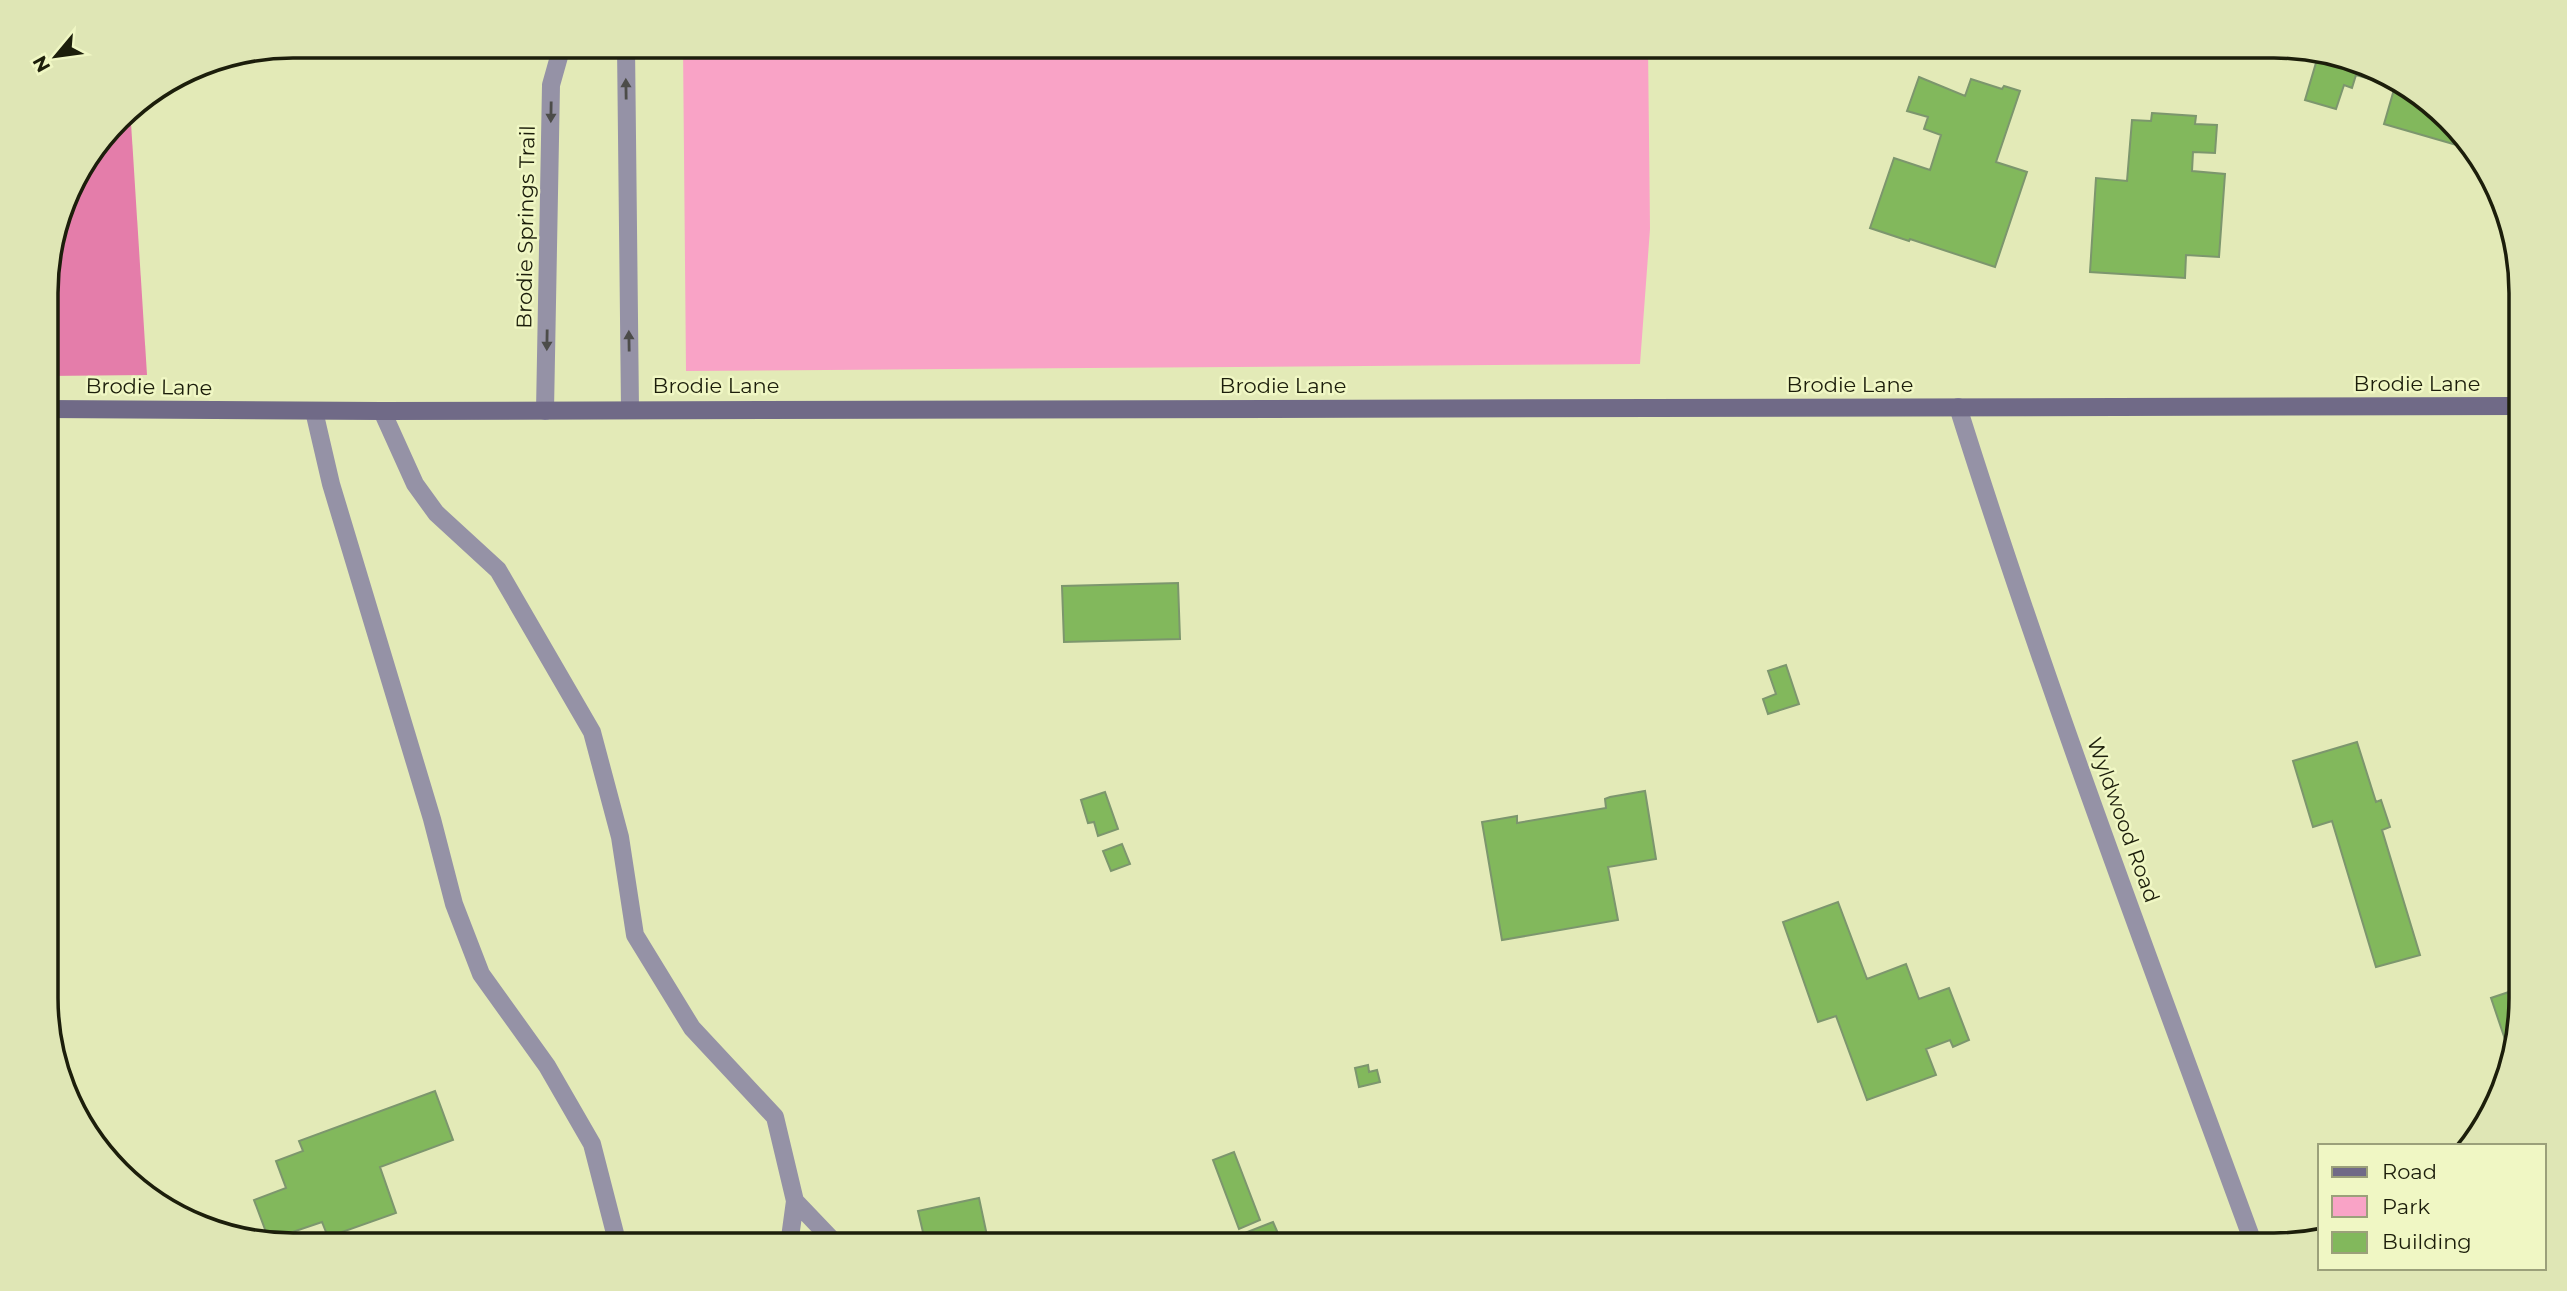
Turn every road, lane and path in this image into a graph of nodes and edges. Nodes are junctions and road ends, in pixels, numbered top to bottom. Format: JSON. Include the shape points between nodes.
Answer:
{"nodes":[{"id":1,"x":559,"y":58,"type":"edge"},
{"id":2,"x":626,"y":58,"type":"edge"},
{"id":3,"x":2509,"y":406,"type":"edge"},
{"id":4,"x":1958,"y":407,"type":"junction"},
{"id":5,"x":58,"y":409,"type":"edge"},
{"id":6,"x":630,"y":409,"type":"junction"},
{"id":7,"x":314,"y":411,"type":"junction"},
{"id":8,"x":382,"y":411,"type":"junction"},
{"id":9,"x":545,"y":411,"type":"junction"},
{"id":10,"x":795,"y":1201,"type":"junction"},
{"id":11,"x":615,"y":1233,"type":"edge"},
{"id":12,"x":791,"y":1233,"type":"edge"},
{"id":13,"x":826,"y":1233,"type":"edge"},
{"id":14,"x":2250,"y":1233,"type":"edge"}],
"edges":[{"from":1,"to":9,"type":"street","name":"Brodie Springs Trail","one_way":true,"via":[[551,85]]},
{"from":6,"to":2,"type":"street","one_way":true},
{"from":3,"to":4,"type":"main road","name":"Brodie Lane"},
{"from":4,"to":6,"type":"main road","name":"Brodie Lane"},
{"from":4,"to":14,"type":"street","name":"Wyldwood Road","via":[[2049,685]]},
{"from":5,"to":7,"type":"main road","name":"Brodie Lane"},
{"from":6,"to":9,"type":"main road","name":"Brodie Lane"},
{"from":7,"to":8,"type":"main road","name":"Brodie Lane"},
{"from":7,"to":11,"type":"street","via":[[453,904],[481,974],[547,1066],[592,1144]]},
{"from":8,"to":9,"type":"main road","name":"Brodie Lane"},
{"from":8,"to":10,"type":"street","via":[[415,484],[436,513],[498,570],[592,732],[620,837],[635,935],[692,1028],[775,1117]]},
{"from":10,"to":12,"type":"street"},
{"from":10,"to":13,"type":"street"}]}
